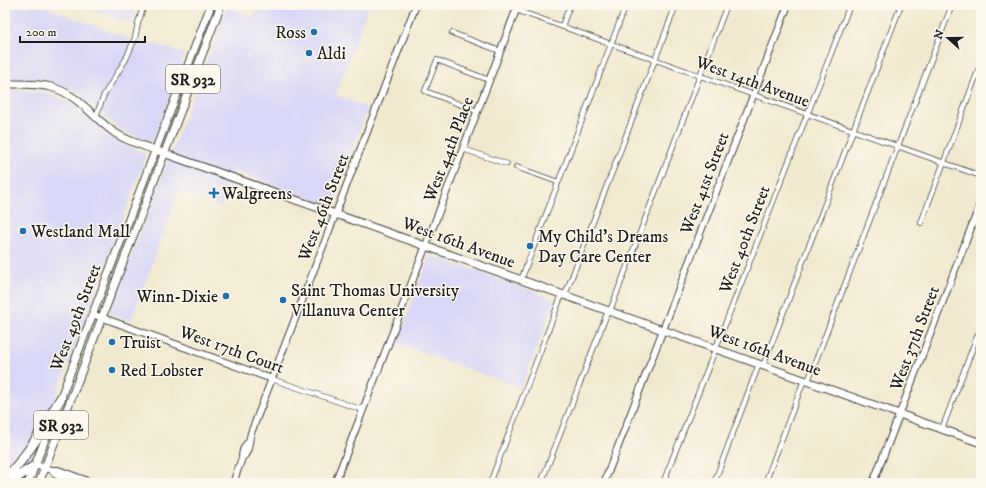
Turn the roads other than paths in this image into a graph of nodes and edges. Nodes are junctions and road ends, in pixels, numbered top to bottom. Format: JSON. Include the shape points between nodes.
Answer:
{"nodes":[{"id":1,"x":144,"y":5,"type":"edge"},
{"id":2,"x":211,"y":5,"type":"edge"},
{"id":3,"x":221,"y":5,"type":"edge"},
{"id":4,"x":416,"y":5,"type":"edge"},
{"id":5,"x":570,"y":5,"type":"edge"},
{"id":6,"x":626,"y":5,"type":"edge"},
{"id":7,"x":676,"y":5,"type":"edge"},
{"id":8,"x":727,"y":5,"type":"edge"},
{"id":9,"x":788,"y":5,"type":"edge"},
{"id":10,"x":850,"y":5,"type":"edge"},
{"id":11,"x":901,"y":5,"type":"edge"},
{"id":12,"x":952,"y":5,"type":"edge"},
{"id":13,"x":517,"y":7,"type":"edge"},
{"id":14,"x":562,"y":26,"type":"junction"},
{"id":15,"x":452,"y":33,"type":"dead end"},
{"id":16,"x":611,"y":43,"type":"junction"},
{"id":17,"x":500,"y":51,"type":"junction"},
{"id":18,"x":655,"y":60,"type":"junction"},
{"id":19,"x":981,"y":63,"type":"edge"},
{"id":20,"x":700,"y":76,"type":"junction"},
{"id":21,"x":489,"y":80,"type":"junction"},
{"id":22,"x":5,"y":84,"type":"edge"},
{"id":23,"x":753,"y":95,"type":"junction"},
{"id":24,"x":477,"y":111,"type":"junction"},
{"id":25,"x":807,"y":114,"type":"junction"},
{"id":26,"x":96,"y":116,"type":"junction"},
{"id":27,"x":853,"y":131,"type":"junction"},
{"id":28,"x":898,"y":146,"type":"junction"},
{"id":29,"x":463,"y":148,"type":"junction"},
{"id":30,"x":155,"y":150,"type":"junction"},
{"id":31,"x":164,"y":153,"type":"junction"},
{"id":32,"x":944,"y":162,"type":"junction"},
{"id":33,"x":508,"y":164,"type":"dead end"},
{"id":34,"x":516,"y":167,"type":"dead end"},
{"id":35,"x":981,"y":176,"type":"edge"},
{"id":36,"x":558,"y":182,"type":"junction"},
{"id":37,"x":981,"y":202,"type":"edge"},
{"id":38,"x":130,"y":214,"type":"junction"},
{"id":39,"x":336,"y":214,"type":"junction"},
{"id":40,"x":921,"y":223,"type":"dead end"},
{"id":41,"x":426,"y":246,"type":"junction"},
{"id":42,"x":127,"y":250,"type":"junction"},
{"id":43,"x":521,"y":280,"type":"junction"},
{"id":44,"x":563,"y":295,"type":"junction"},
{"id":45,"x":609,"y":311,"type":"junction"},
{"id":46,"x":92,"y":314,"type":"junction"},
{"id":47,"x":102,"y":317,"type":"junction"},
{"id":48,"x":663,"y":330,"type":"junction"},
{"id":49,"x":978,"y":334,"type":"dead end"},
{"id":50,"x":715,"y":349,"type":"junction"},
{"id":51,"x":761,"y":365,"type":"junction"},
{"id":52,"x":272,"y":379,"type":"junction"},
{"id":53,"x":806,"y":381,"type":"junction"},
{"id":54,"x":61,"y":398,"type":"junction"},
{"id":55,"x":363,"y":410,"type":"junction"},
{"id":56,"x":899,"y":414,"type":"junction"},
{"id":57,"x":942,"y":429,"type":"junction"},
{"id":58,"x":981,"y":443,"type":"edge"},
{"id":59,"x":44,"y":468,"type":"junction"},
{"id":60,"x":5,"y":479,"type":"edge"},
{"id":61,"x":8,"y":483,"type":"edge"},
{"id":62,"x":28,"y":483,"type":"edge"},
{"id":63,"x":39,"y":483,"type":"edge"},
{"id":64,"x":79,"y":483,"type":"edge"},
{"id":65,"x":93,"y":483,"type":"edge"},
{"id":66,"x":233,"y":483,"type":"edge"},
{"id":67,"x":334,"y":483,"type":"edge"},
{"id":68,"x":490,"y":483,"type":"edge"},
{"id":69,"x":541,"y":483,"type":"edge"},
{"id":70,"x":604,"y":483,"type":"edge"},
{"id":71,"x":663,"y":483,"type":"edge"},
{"id":72,"x":714,"y":483,"type":"edge"},
{"id":73,"x":765,"y":483,"type":"edge"},
{"id":74,"x":873,"y":483,"type":"edge"}],
"edges":[{"from":1,"to":26,"type":"street","via":[[126,59],[104,95]]},
{"from":2,"to":30,"type":"main road","name":"West 49th Street","number":"SR 932"},
{"from":3,"to":31,"type":"main road","name":"West 49th Street","number":"SR 932"},
{"from":4,"to":39,"type":"street","name":"West 46th Street"},
{"from":5,"to":14,"type":"street"},
{"from":6,"to":16,"type":"street"},
{"from":7,"to":18,"type":"street"},
{"from":8,"to":20,"type":"street"},
{"from":9,"to":23,"type":"street","name":"West 41st Street"},
{"from":10,"to":25,"type":"street","name":"West 40th Street"},
{"from":11,"to":27,"type":"street"},
{"from":12,"to":28,"type":"street"},
{"from":13,"to":14,"type":"street","name":"West 14th Avenue"},
{"from":13,"to":17,"type":"street","name":"West 44th Place"},
{"from":14,"to":16,"type":"street","name":"West 14th Avenue"},
{"from":15,"to":17,"type":"street"},
{"from":16,"to":18,"type":"street","name":"West 14th Avenue"},
{"from":16,"to":36,"type":"street"},
{"from":17,"to":21,"type":"street","name":"West 44th Place"},
{"from":18,"to":20,"type":"street","name":"West 14th Avenue"},
{"from":18,"to":44,"type":"street"},
{"from":19,"to":32,"type":"street"},
{"from":20,"to":23,"type":"street","name":"West 14th Avenue"},
{"from":20,"to":45,"type":"street"},
{"from":21,"to":24,"type":"street","name":"West 44th Place"},
{"from":21,"to":24,"type":"street","via":[[437,60],[425,91]]},
{"from":22,"to":26,"type":"main road","name":"West 16th Avenue","via":[[51,87],[70,95]]},
{"from":23,"to":25,"type":"street","name":"West 14th Avenue"},
{"from":23,"to":48,"type":"street","name":"West 41st Street"},
{"from":24,"to":29,"type":"street","name":"West 44th Place"},
{"from":25,"to":27,"type":"street","name":"West 14th Avenue"},
{"from":25,"to":50,"type":"street","name":"West 40th Street"},
{"from":26,"to":30,"type":"main road","name":"West 16th Avenue","via":[[117,134]]},
{"from":27,"to":28,"type":"street","name":"West 14th Avenue"},
{"from":27,"to":51,"type":"street"},
{"from":28,"to":32,"type":"street","name":"West 14th Avenue"},
{"from":28,"to":53,"type":"street"},
{"from":29,"to":33,"type":"street"},
{"from":29,"to":41,"type":"street","name":"West 44th Place"},
{"from":30,"to":31,"type":"main road","name":"West 16th Avenue"},
{"from":30,"to":38,"type":"main road","name":"West 49th Street","number":"SR 932"},
{"from":31,"to":39,"type":"main road","name":"West 16th Avenue"},
{"from":31,"to":42,"type":"main road","name":"West 49th Street","number":"SR 932"},
{"from":32,"to":35,"type":"street","name":"West 14th Avenue"},
{"from":32,"to":40,"type":"street"},
{"from":34,"to":36,"type":"street"},
{"from":36,"to":43,"type":"street"},
{"from":37,"to":56,"type":"street","name":"West 37th Street"},
{"from":38,"to":42,"type":"main road","via":[[132,221],[124,243]]},
{"from":38,"to":46,"type":"main road","name":"West 49th Street","number":"SR 932"},
{"from":39,"to":41,"type":"main road","name":"West 16th Avenue"},
{"from":39,"to":52,"type":"street","name":"West 46th Street"},
{"from":41,"to":43,"type":"main road","name":"West 16th Avenue"},
{"from":41,"to":55,"type":"street","name":"West 44th Place"},
{"from":42,"to":47,"type":"main road","name":"West 49th Street","number":"SR 932"},
{"from":43,"to":44,"type":"main road","name":"West 16th Avenue"},
{"from":44,"to":45,"type":"main road","name":"West 16th Avenue"},
{"from":44,"to":68,"type":"street"},
{"from":45,"to":48,"type":"main road","name":"West 16th Avenue"},
{"from":45,"to":69,"type":"street"},
{"from":46,"to":47,"type":"street","name":"West 17th Court"},
{"from":46,"to":54,"type":"main road","name":"West 49th Street","number":"SR 932"},
{"from":47,"to":52,"type":"street","name":"West 17th Court"},
{"from":47,"to":59,"type":"main road","name":"West 49th Street","number":"SR 932"},
{"from":48,"to":50,"type":"main road","name":"West 16th Avenue"},
{"from":48,"to":70,"type":"street","name":"West 41st Street"},
{"from":49,"to":57,"type":"street"},
{"from":50,"to":51,"type":"main road","name":"West 16th Avenue"},
{"from":50,"to":71,"type":"street","name":"West 40th Street"},
{"from":51,"to":53,"type":"main road","name":"West 16th Avenue"},
{"from":51,"to":72,"type":"street"},
{"from":52,"to":55,"type":"street","name":"West 17th Court"},
{"from":52,"to":66,"type":"street","name":"West 46th Street","via":[[245,445]]},
{"from":53,"to":56,"type":"main road","name":"West 16th Avenue"},
{"from":53,"to":73,"type":"street"},
{"from":54,"to":59,"type":"main road","name":"West 49th Street","number":"SR 932"},
{"from":54,"to":60,"type":"highway","via":[[36,441]]},
{"from":55,"to":67,"type":"street","name":"West 44th Place"},
{"from":56,"to":57,"type":"main road","name":"West 16th Avenue"},
{"from":56,"to":74,"type":"street","name":"West 37th Street"},
{"from":57,"to":58,"type":"main road","name":"West 16th Avenue"},
{"from":59,"to":61,"type":"highway"},
{"from":59,"to":62,"type":"main road","name":"West 49th Street","number":"SR 932"},
{"from":59,"to":63,"type":"main road","name":"West 49th Street","number":"SR 932"},
{"from":59,"to":64,"type":"street"},
{"from":59,"to":65,"type":"street","via":[[58,470]]}]}
